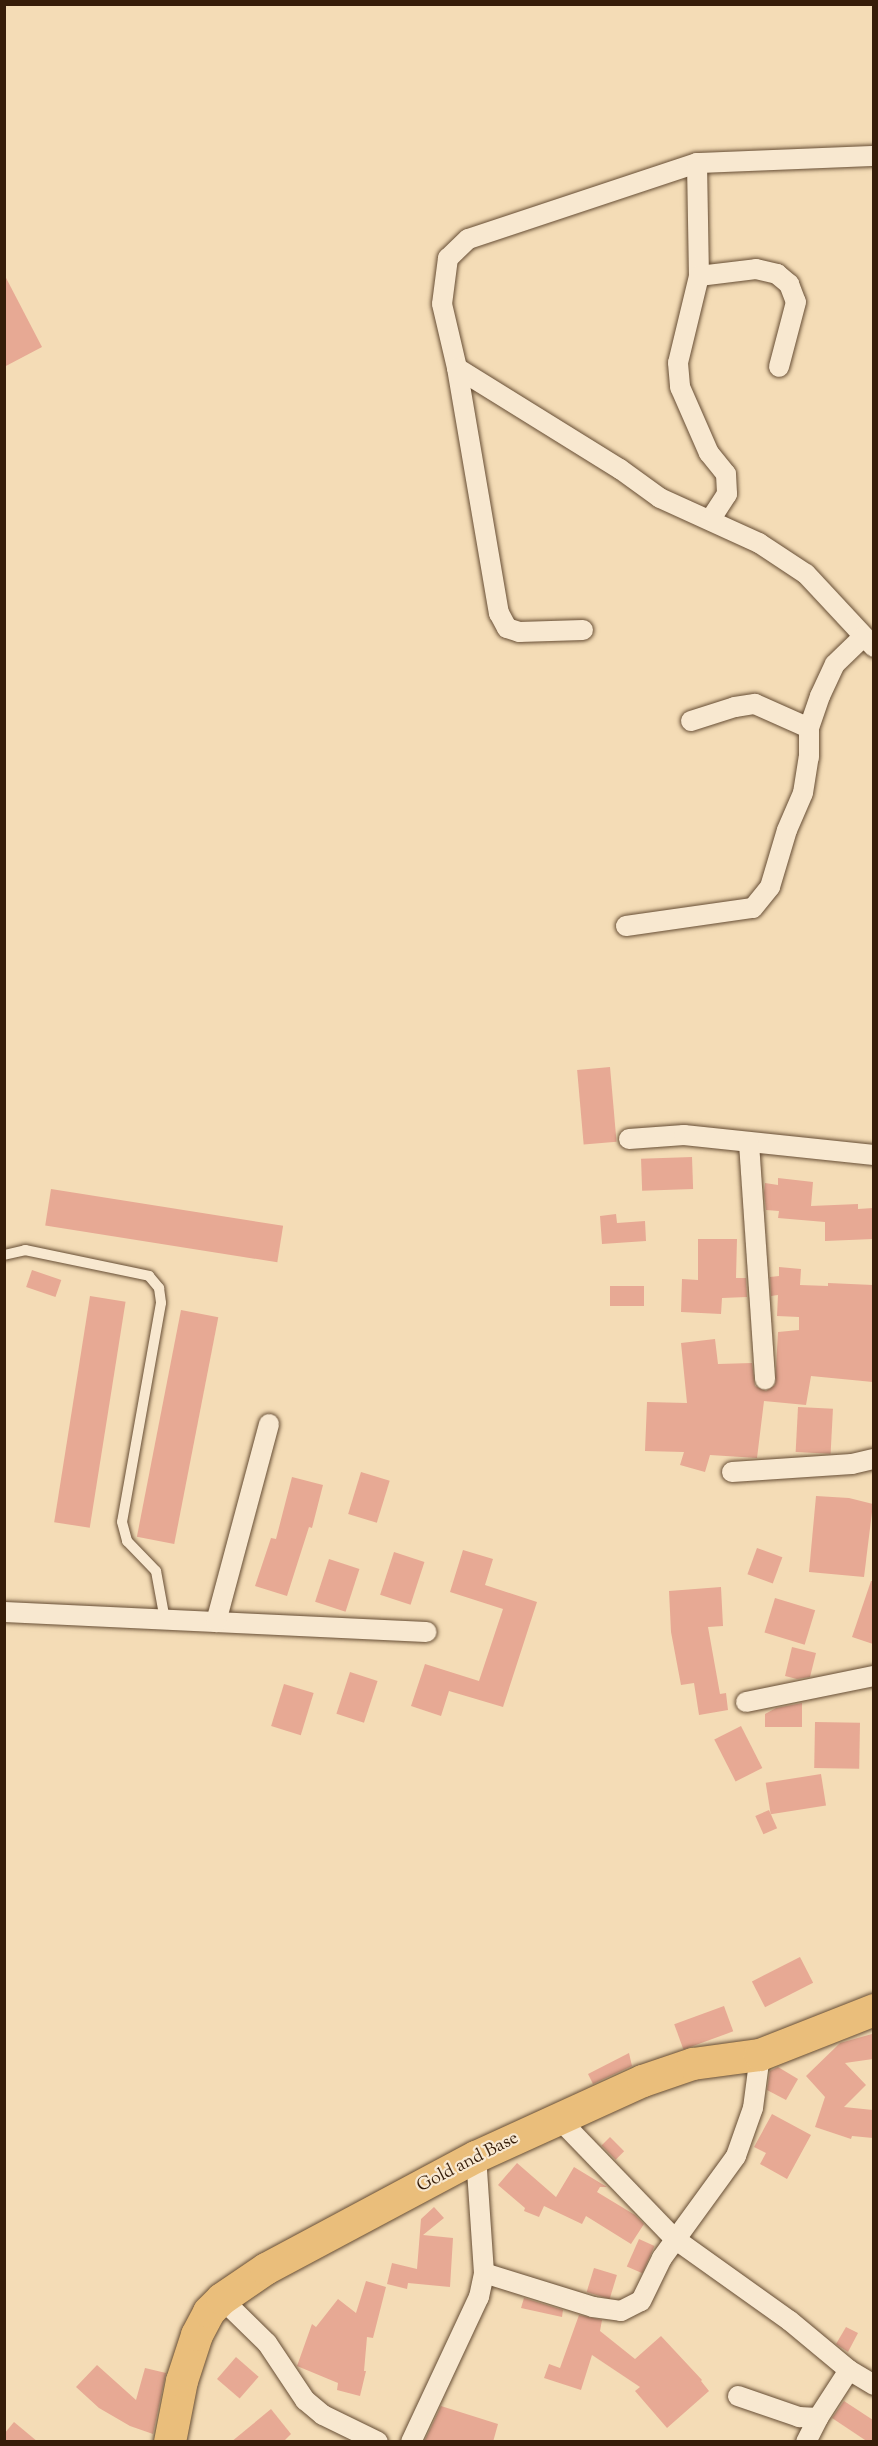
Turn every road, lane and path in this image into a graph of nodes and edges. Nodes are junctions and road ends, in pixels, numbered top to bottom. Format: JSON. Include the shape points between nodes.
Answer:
{"nodes":[{"id":1,"x":873,"y":156,"type":"edge"},
{"id":2,"x":697,"y":163,"type":"junction"},
{"id":3,"x":699,"y":276,"type":"junction"},
{"id":4,"x":778,"y":367,"type":"dead end"},
{"id":5,"x":457,"y":368,"type":"junction"},
{"id":6,"x":710,"y":520,"type":"junction"},
{"id":7,"x":583,"y":630,"type":"dead end"},
{"id":8,"x":868,"y":642,"type":"edge"},
{"id":9,"x":691,"y":721,"type":"dead end"},
{"id":10,"x":809,"y":728,"type":"junction"},
{"id":11,"x":626,"y":926,"type":"dead end"},
{"id":12,"x":629,"y":1139,"type":"dead end"},
{"id":13,"x":749,"y":1143,"type":"junction"},
{"id":14,"x":873,"y":1155,"type":"edge"},
{"id":15,"x":4,"y":1255,"type":"edge"},
{"id":16,"x":765,"y":1379,"type":"dead end"},
{"id":17,"x":269,"y":1424,"type":"dead end"},
{"id":18,"x":873,"y":1459,"type":"edge"},
{"id":19,"x":732,"y":1472,"type":"dead end"},
{"id":20,"x":4,"y":1612,"type":"edge"},
{"id":21,"x":165,"y":1620,"type":"junction"},
{"id":22,"x":216,"y":1622,"type":"junction"},
{"id":23,"x":427,"y":1632,"type":"dead end"},
{"id":24,"x":873,"y":1676,"type":"edge"},
{"id":25,"x":746,"y":1702,"type":"dead end"},
{"id":26,"x":873,"y":2010,"type":"edge"},
{"id":27,"x":760,"y":2055,"type":"junction"},
{"id":28,"x":559,"y":2119,"type":"junction"},
{"id":29,"x":476,"y":2157,"type":"junction"},
{"id":30,"x":675,"y":2239,"type":"junction"},
{"id":31,"x":484,"y":2273,"type":"junction"},
{"id":32,"x":222,"y":2299,"type":"junction"},
{"id":33,"x":849,"y":2370,"type":"junction"},
{"id":34,"x":873,"y":2385,"type":"edge"},
{"id":35,"x":738,"y":2396,"type":"dead end"},
{"id":36,"x":818,"y":2418,"type":"junction"},
{"id":37,"x":170,"y":2442,"type":"edge"},
{"id":38,"x":378,"y":2442,"type":"edge"},
{"id":39,"x":411,"y":2442,"type":"edge"},
{"id":40,"x":806,"y":2442,"type":"edge"}],
"edges":[{"from":1,"to":2,"type":"street"},
{"from":2,"to":3,"type":"street"},
{"from":2,"to":5,"type":"street","via":[[468,239],[448,258],[442,304]]},
{"from":3,"to":4,"type":"street","via":[[756,269],[777,274],[789,284],[796,302]]},
{"from":3,"to":6,"type":"street","via":[[678,363],[680,387],[710,453],[726,474],[727,494]]},
{"from":5,"to":6,"type":"street","via":[[660,498]]},
{"from":5,"to":7,"type":"street","via":[[499,613],[507,628],[519,632]]},
{"from":6,"to":8,"type":"street","via":[[759,543],[806,574]]},
{"from":8,"to":10,"type":"street","via":[[834,664]]},
{"from":9,"to":10,"type":"street","via":[[755,704]]},
{"from":10,"to":11,"type":"street","via":[[809,757],[802,793],[770,887],[753,908]]},
{"from":12,"to":13,"type":"street","via":[[684,1135]]},
{"from":13,"to":14,"type":"street"},
{"from":13,"to":16,"type":"street"},
{"from":15,"to":21,"type":"lane","via":[[25,1250],[137,1273],[149,1276],[159,1288],[161,1303],[122,1522],[127,1540],[156,1571]]},
{"from":17,"to":22,"type":"street"},
{"from":18,"to":19,"type":"street","via":[[852,1464]]},
{"from":20,"to":21,"type":"street"},
{"from":21,"to":22,"type":"street"},
{"from":22,"to":23,"type":"street"},
{"from":24,"to":25,"type":"street"},
{"from":26,"to":27,"type":"main road","name":"Gold and Base"},
{"from":27,"to":28,"type":"main road","name":"Gold and Base","via":[[693,2064],[643,2081]]},
{"from":27,"to":30,"type":"street","via":[[753,2108],[736,2156]]},
{"from":28,"to":29,"type":"main road","name":"Gold and Base"},
{"from":28,"to":30,"type":"street"},
{"from":29,"to":31,"type":"street"},
{"from":29,"to":32,"type":"main road","name":"Gold and Base","via":[[266,2269]]},
{"from":30,"to":31,"type":"street","via":[[641,2301],[621,2312]]},
{"from":30,"to":33,"type":"street","via":[[790,2321]]},
{"from":31,"to":39,"type":"street","via":[[479,2296]]},
{"from":32,"to":37,"type":"main road","name":"Gold and Base","via":[[209,2312],[197,2335],[182,2381]]},
{"from":32,"to":38,"type":"street","via":[[267,2343],[305,2400],[324,2415]]},
{"from":33,"to":34,"type":"street"},
{"from":33,"to":36,"type":"street"},
{"from":35,"to":36,"type":"street","via":[[799,2417]]},
{"from":36,"to":40,"type":"street"}]}
